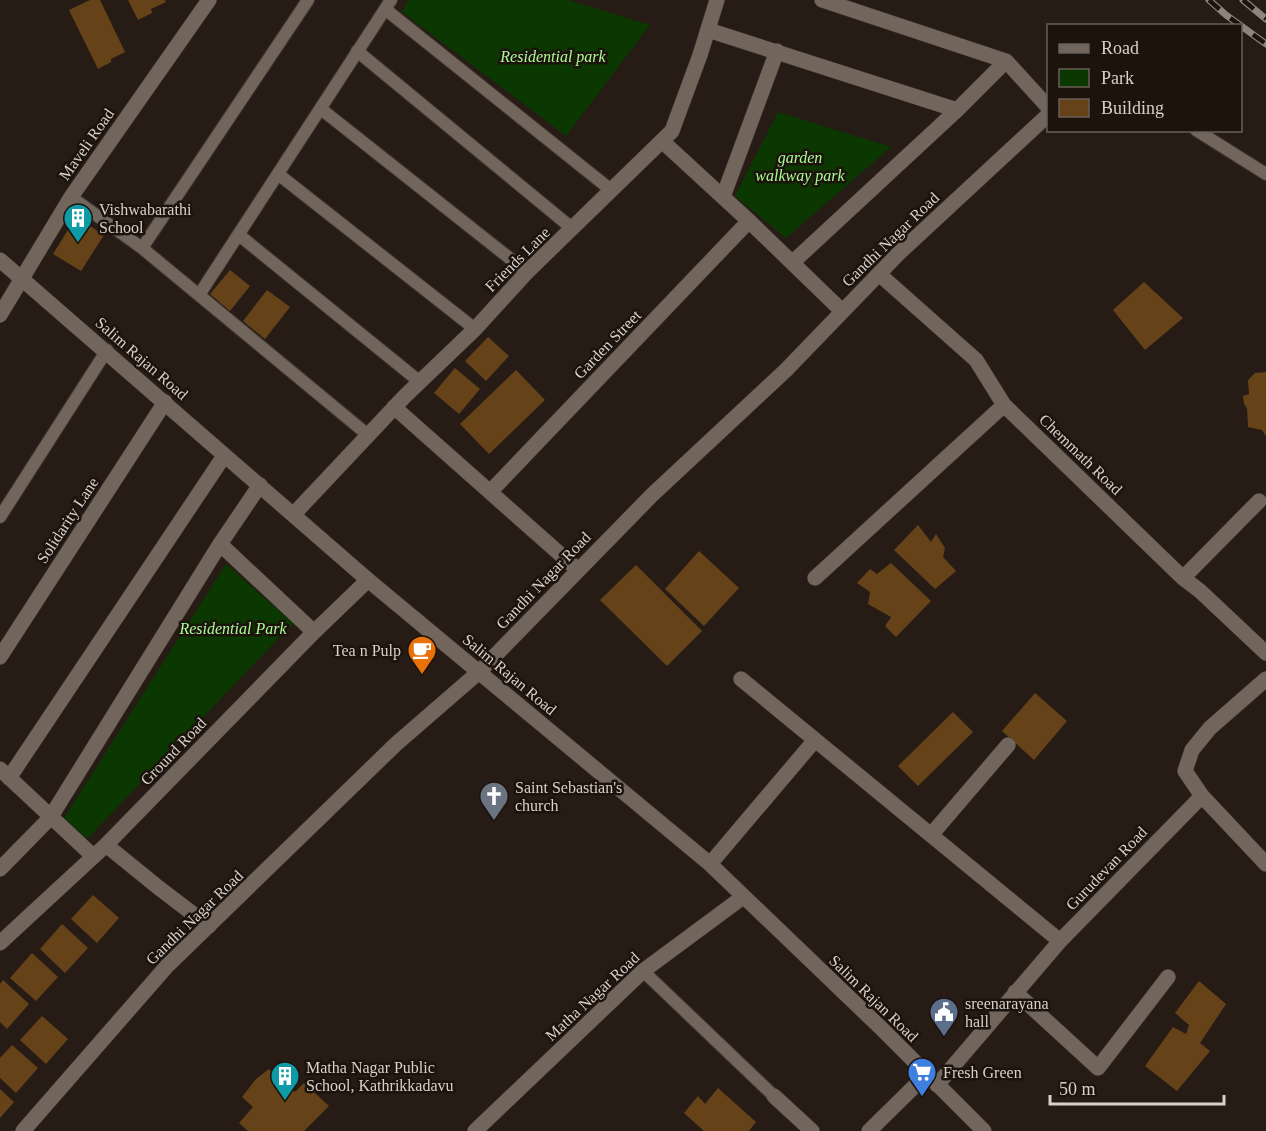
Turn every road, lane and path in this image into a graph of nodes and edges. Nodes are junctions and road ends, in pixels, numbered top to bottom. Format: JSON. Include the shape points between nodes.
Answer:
{"nodes":[{"id":1,"x":209,"y":0,"type":"edge"},
{"id":2,"x":308,"y":0,"type":"edge"},
{"id":3,"x":717,"y":0,"type":"edge"},
{"id":4,"x":822,"y":0,"type":"edge"},
{"id":5,"x":388,"y":5,"type":"edge"},
{"id":6,"x":708,"y":30,"type":"junction"},
{"id":7,"x":357,"y":51,"type":"junction"},
{"id":8,"x":777,"y":51,"type":"junction"},
{"id":9,"x":1006,"y":61,"type":"junction"},
{"id":10,"x":1047,"y":106,"type":"edge"},
{"id":11,"x":321,"y":109,"type":"junction"},
{"id":12,"x":957,"y":111,"type":"junction"},
{"id":13,"x":1047,"y":115,"type":"edge"},
{"id":14,"x":1199,"y":132,"type":"edge"},
{"id":15,"x":662,"y":141,"type":"junction"},
{"id":16,"x":278,"y":174,"type":"junction"},
{"id":17,"x":1266,"y":174,"type":"edge"},
{"id":18,"x":611,"y":190,"type":"junction"},
{"id":19,"x":71,"y":197,"type":"junction"},
{"id":20,"x":723,"y":197,"type":"junction"},
{"id":21,"x":749,"y":221,"type":"junction"},
{"id":22,"x":573,"y":229,"type":"junction"},
{"id":23,"x":238,"y":235,"type":"junction"},
{"id":24,"x":142,"y":248,"type":"junction"},
{"id":25,"x":0,"y":260,"type":"edge"},
{"id":26,"x":793,"y":262,"type":"junction"},
{"id":27,"x":527,"y":272,"type":"junction"},
{"id":28,"x":879,"y":274,"type":"junction"},
{"id":29,"x":22,"y":278,"type":"junction"},
{"id":30,"x":199,"y":295,"type":"junction"},
{"id":31,"x":842,"y":311,"type":"junction"},
{"id":32,"x":0,"y":315,"type":"edge"},
{"id":33,"x":475,"y":329,"type":"junction"},
{"id":34,"x":107,"y":350,"type":"junction"},
{"id":35,"x":420,"y":382,"type":"junction"},
{"id":36,"x":165,"y":402,"type":"junction"},
{"id":37,"x":1004,"y":405,"type":"junction"},
{"id":38,"x":394,"y":407,"type":"junction"},
{"id":39,"x":368,"y":435,"type":"junction"},
{"id":40,"x":225,"y":456,"type":"junction"},
{"id":41,"x":260,"y":485,"type":"junction"},
{"id":42,"x":490,"y":492,"type":"junction"},
{"id":43,"x":1259,"y":501,"type":"dead end"},
{"id":44,"x":294,"y":514,"type":"junction"},
{"id":45,"x":0,"y":517,"type":"edge"},
{"id":46,"x":220,"y":544,"type":"junction"},
{"id":47,"x":578,"y":570,"type":"junction"},
{"id":48,"x":815,"y":578,"type":"dead end"},
{"id":49,"x":1183,"y":578,"type":"junction"},
{"id":50,"x":368,"y":580,"type":"junction"},
{"id":51,"x":314,"y":632,"type":"junction"},
{"id":52,"x":1266,"y":653,"type":"edge"},
{"id":53,"x":0,"y":657,"type":"edge"},
{"id":54,"x":479,"y":672,"type":"junction"},
{"id":55,"x":1266,"y":678,"type":"edge"},
{"id":56,"x":741,"y":679,"type":"dead end"},
{"id":57,"x":815,"y":740,"type":"junction"},
{"id":58,"x":1008,"y":745,"type":"dead end"},
{"id":59,"x":4,"y":774,"type":"edge"},
{"id":60,"x":1202,"y":796,"type":"junction"},
{"id":61,"x":50,"y":818,"type":"junction"},
{"id":62,"x":931,"y":836,"type":"junction"},
{"id":63,"x":106,"y":845,"type":"junction"},
{"id":64,"x":93,"y":856,"type":"junction"},
{"id":65,"x":710,"y":864,"type":"junction"},
{"id":66,"x":1266,"y":864,"type":"edge"},
{"id":67,"x":0,"y":869,"type":"edge"},
{"id":68,"x":743,"y":897,"type":"junction"},
{"id":69,"x":209,"y":926,"type":"junction"},
{"id":70,"x":2,"y":938,"type":"edge"},
{"id":71,"x":1060,"y":941,"type":"junction"},
{"id":72,"x":643,"y":971,"type":"junction"},
{"id":73,"x":1168,"y":977,"type":"dead end"},
{"id":74,"x":1016,"y":992,"type":"junction"},
{"id":75,"x":932,"y":1079,"type":"junction"},
{"id":76,"x":774,"y":1096,"type":"joint"},
{"id":77,"x":23,"y":1131,"type":"edge"},
{"id":78,"x":475,"y":1131,"type":"edge"},
{"id":79,"x":812,"y":1131,"type":"edge"},
{"id":80,"x":869,"y":1131,"type":"edge"},
{"id":81,"x":984,"y":1131,"type":"edge"}],
"edges":[{"from":1,"to":19,"type":"street","name":"Maveli Road"},
{"from":2,"to":24,"type":"lane"},
{"from":3,"to":6,"type":"street","name":"Friends Lane"},
{"from":4,"to":9,"type":"street"},
{"from":5,"to":7,"type":"lane"},
{"from":5,"to":18,"type":"lane"},
{"from":6,"to":8,"type":"street"},
{"from":6,"to":15,"type":"street","name":"Friends Lane","via":[[672,131]]},
{"from":7,"to":11,"type":"lane"},
{"from":7,"to":22,"type":"lane"},
{"from":8,"to":12,"type":"street"},
{"from":8,"to":20,"type":"street"},
{"from":9,"to":10,"type":"street"},
{"from":9,"to":12,"type":"street"},
{"from":11,"to":16,"type":"lane"},
{"from":11,"to":27,"type":"lane"},
{"from":12,"to":26,"type":"street"},
{"from":13,"to":28,"type":"street","name":"Gandhi Nagar Road"},
{"from":14,"to":17,"type":"lane"},
{"from":15,"to":18,"type":"street","name":"Friends Lane"},
{"from":15,"to":20,"type":"street"},
{"from":16,"to":23,"type":"lane"},
{"from":16,"to":33,"type":"lane"},
{"from":18,"to":22,"type":"street","name":"Friends Lane"},
{"from":19,"to":24,"type":"lane"},
{"from":19,"to":29,"type":"street","name":"Maveli Road"},
{"from":20,"to":21,"type":"street"},
{"from":21,"to":26,"type":"street"},
{"from":21,"to":42,"type":"street","name":"Garden Street"},
{"from":22,"to":27,"type":"street","name":"Friends Lane"},
{"from":23,"to":30,"type":"lane"},
{"from":23,"to":35,"type":"lane"},
{"from":24,"to":30,"type":"lane"},
{"from":25,"to":29,"type":"street","name":"Salim Rajan Road"},
{"from":26,"to":31,"type":"street"},
{"from":27,"to":33,"type":"street","name":"Friends Lane"},
{"from":28,"to":31,"type":"street","name":"Gandhi Nagar Road"},
{"from":28,"to":37,"type":"street","name":"Chemmath Road","via":[[976,360]]},
{"from":29,"to":32,"type":"street","name":"Maveli Road"},
{"from":29,"to":34,"type":"street","name":"Salim Rajan Road"},
{"from":30,"to":39,"type":"lane"},
{"from":31,"to":47,"type":"street","name":"Gandhi Nagar Road"},
{"from":33,"to":35,"type":"street","name":"Friends Lane"},
{"from":34,"to":36,"type":"street","name":"Salim Rajan Road"},
{"from":34,"to":45,"type":"lane"},
{"from":35,"to":38,"type":"street","name":"Friends Lane"},
{"from":36,"to":40,"type":"street","name":"Salim Rajan Road"},
{"from":36,"to":53,"type":"street","name":"Solidarity Lane"},
{"from":37,"to":48,"type":"street"},
{"from":37,"to":49,"type":"street","name":"Chemmath Road"},
{"from":38,"to":39,"type":"street","name":"Friends Lane"},
{"from":38,"to":42,"type":"street"},
{"from":39,"to":44,"type":"street","name":"Friends Lane"},
{"from":40,"to":41,"type":"street","name":"Salim Rajan Road"},
{"from":40,"to":59,"type":"street"},
{"from":41,"to":44,"type":"street","name":"Salim Rajan Road"},
{"from":41,"to":46,"type":"street"},
{"from":42,"to":47,"type":"street"},
{"from":43,"to":49,"type":"street"},
{"from":44,"to":50,"type":"street","name":"Salim Rajan Road"},
{"from":46,"to":51,"type":"street"},
{"from":46,"to":61,"type":"street"},
{"from":47,"to":54,"type":"street","name":"Gandhi Nagar Road"},
{"from":49,"to":52,"type":"street","name":"Chemmath Road"},
{"from":50,"to":51,"type":"street","name":"Ground Road"},
{"from":50,"to":54,"type":"street","name":"Salim Rajan Road"},
{"from":51,"to":63,"type":"street","name":"Ground Road"},
{"from":54,"to":65,"type":"street","name":"Salim Rajan Road"},
{"from":54,"to":69,"type":"street","name":"Gandhi Nagar Road","via":[[396,744]]},
{"from":55,"to":60,"type":"street","via":[[1210,728],[1192,750],[1185,771]]},
{"from":56,"to":57,"type":"street"},
{"from":57,"to":62,"type":"street"},
{"from":57,"to":65,"type":"street"},
{"from":58,"to":62,"type":"street"},
{"from":59,"to":61,"type":"street"},
{"from":60,"to":66,"type":"street"},
{"from":60,"to":71,"type":"street","name":"Gurudevan Road"},
{"from":61,"to":64,"type":"street"},
{"from":61,"to":67,"type":"street"},
{"from":62,"to":71,"type":"street"},
{"from":63,"to":64,"type":"street","name":"Ground Road"},
{"from":63,"to":69,"type":"street"},
{"from":64,"to":70,"type":"street","name":"Ground Road"},
{"from":65,"to":68,"type":"street","name":"Salim Rajan Road"},
{"from":68,"to":72,"type":"street","name":"Matha Nagar Road"},
{"from":68,"to":75,"type":"street","name":"Salim Rajan Road"},
{"from":69,"to":77,"type":"street","name":"Gandhi Nagar Road","via":[[168,966]]},
{"from":71,"to":74,"type":"street","name":"Gurudevan Road"},
{"from":72,"to":76,"type":"lane"},
{"from":72,"to":78,"type":"street","name":"Matha Nagar Road"},
{"from":73,"to":74,"type":"street","via":[[1098,1068]]},
{"from":74,"to":75,"type":"street","name":"Gurudevan Road"},
{"from":75,"to":80,"type":"street","name":"Gurudevan Road"},
{"from":75,"to":81,"type":"street","name":"Salim Rajan Road"},
{"from":76,"to":79,"type":"street"}]}
